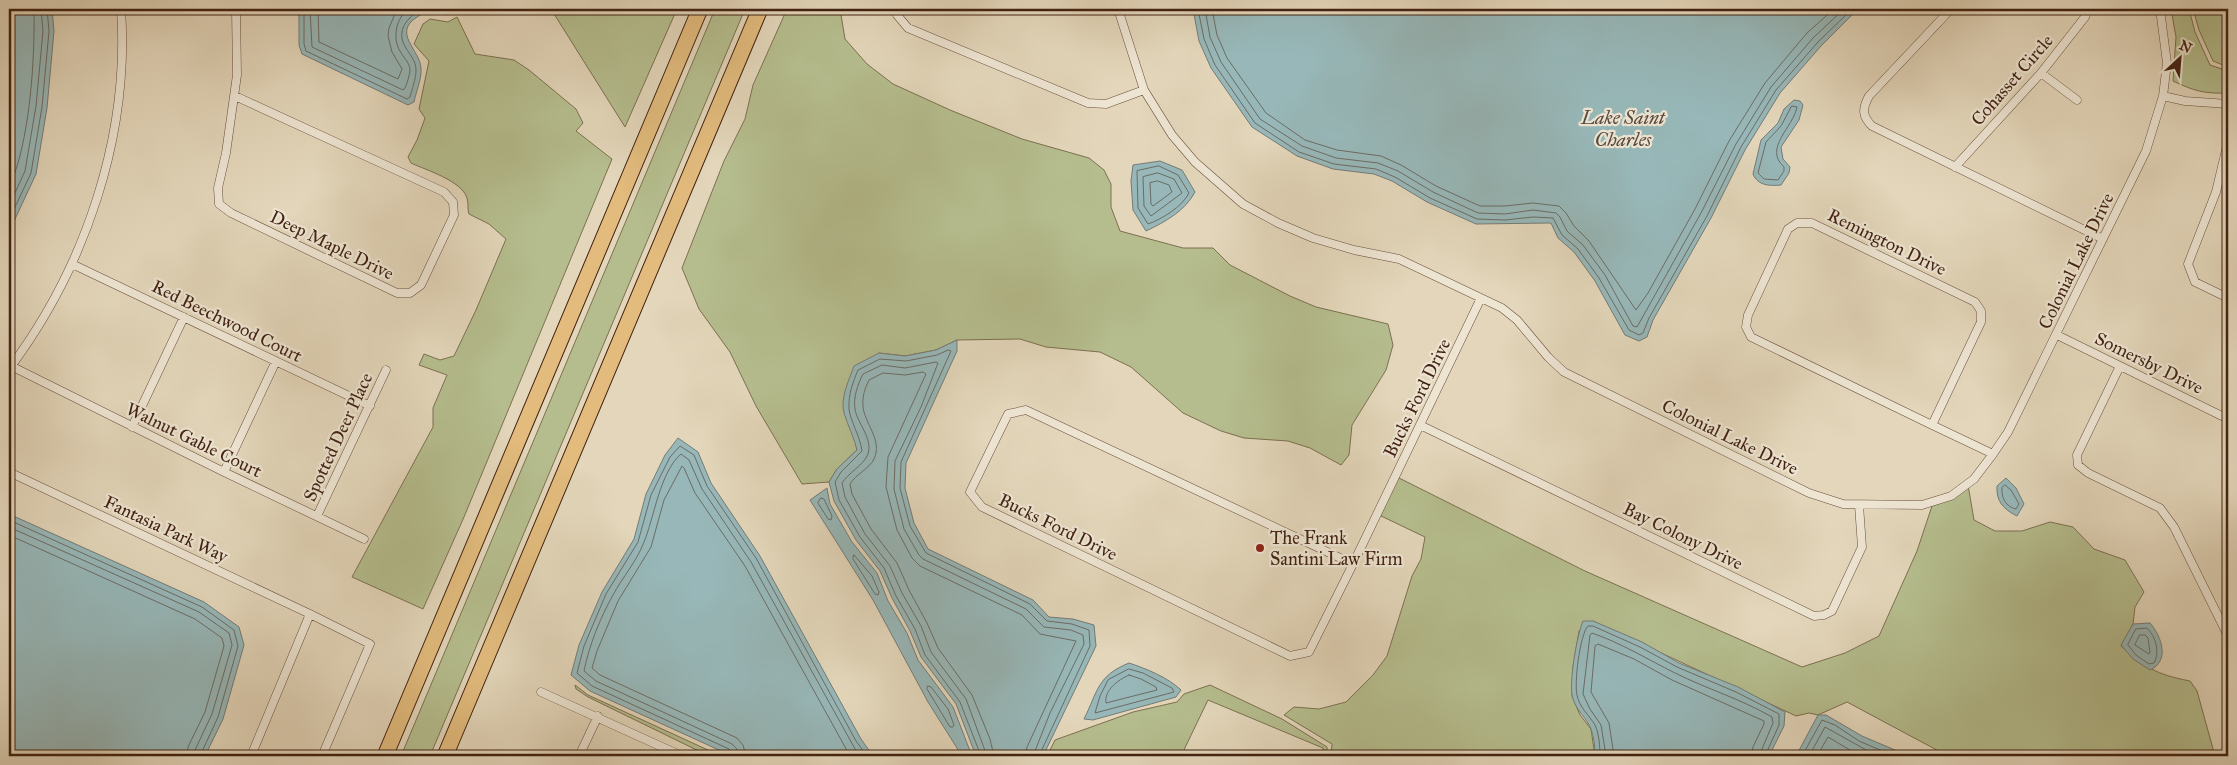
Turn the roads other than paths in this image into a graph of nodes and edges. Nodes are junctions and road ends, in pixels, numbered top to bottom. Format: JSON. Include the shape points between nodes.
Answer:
{"nodes":[{"id":1,"x":121,"y":9,"type":"edge"},
{"id":2,"x":236,"y":9,"type":"edge"},
{"id":3,"x":700,"y":9,"type":"edge"},
{"id":4,"x":760,"y":9,"type":"edge"},
{"id":5,"x":897,"y":9,"type":"edge"},
{"id":6,"x":1118,"y":9,"type":"edge"},
{"id":7,"x":1952,"y":9,"type":"edge"},
{"id":8,"x":2088,"y":9,"type":"edge"},
{"id":9,"x":2160,"y":9,"type":"edge"},
{"id":10,"x":2041,"y":73,"type":"junction"},
{"id":11,"x":1144,"y":90,"type":"junction"},
{"id":12,"x":235,"y":96,"type":"junction"},
{"id":13,"x":2163,"y":96,"type":"junction"},
{"id":14,"x":2077,"y":100,"type":"dead end"},
{"id":15,"x":2228,"y":104,"type":"edge"},
{"id":16,"x":2226,"y":150,"type":"dead end"},
{"id":17,"x":1955,"y":167,"type":"junction"},
{"id":18,"x":2103,"y":239,"type":"junction"},
{"id":19,"x":72,"y":264,"type":"junction"},
{"id":20,"x":1482,"y":298,"type":"junction"},
{"id":21,"x":2228,"y":298,"type":"edge"},
{"id":22,"x":184,"y":318,"type":"junction"},
{"id":23,"x":2057,"y":335,"type":"junction"},
{"id":24,"x":276,"y":361,"type":"junction"},
{"id":25,"x":2120,"y":366,"type":"junction"},
{"id":26,"x":10,"y":367,"type":"edge"},
{"id":27,"x":386,"y":370,"type":"dead end"},
{"id":28,"x":370,"y":406,"type":"junction"},
{"id":29,"x":2228,"y":419,"type":"edge"},
{"id":30,"x":1420,"y":425,"type":"junction"},
{"id":31,"x":1932,"y":425,"type":"junction"},
{"id":32,"x":132,"y":427,"type":"junction"},
{"id":33,"x":1993,"y":454,"type":"junction"},
{"id":34,"x":9,"y":472,"type":"edge"},
{"id":35,"x":224,"y":472,"type":"junction"},
{"id":36,"x":1859,"y":505,"type":"junction"},
{"id":37,"x":317,"y":516,"type":"junction"},
{"id":38,"x":364,"y":540,"type":"dead end"},
{"id":39,"x":1353,"y":564,"type":"junction"},
{"id":40,"x":310,"y":614,"type":"junction"},
{"id":41,"x":2228,"y":636,"type":"edge"},
{"id":42,"x":541,"y":692,"type":"dead end"},
{"id":43,"x":598,"y":716,"type":"junction"},
{"id":44,"x":251,"y":756,"type":"edge"},
{"id":45,"x":322,"y":756,"type":"edge"},
{"id":46,"x":385,"y":756,"type":"edge"},
{"id":47,"x":444,"y":756,"type":"edge"},
{"id":48,"x":579,"y":756,"type":"edge"},
{"id":49,"x":682,"y":756,"type":"edge"}],
"edges":[{"from":1,"to":19,"type":"street","via":[[120,80],[107,162]]},
{"from":2,"to":12,"type":"street","name":"Deep Maple Drive"},
{"from":3,"to":46,"type":"highway"},
{"from":4,"to":47,"type":"highway"},
{"from":5,"to":11,"type":"street","via":[[897,15],[908,28],[1088,103],[1106,104]]},
{"from":6,"to":11,"type":"street","name":"Colonial Lake Drive"},
{"from":7,"to":17,"type":"street","via":[[1869,96],[1863,107],[1864,118],[1872,126]]},
{"from":8,"to":10,"type":"street","name":"Cohasset Circle"},
{"from":9,"to":13,"type":"street","name":"Colonial Lake Drive","via":[[2166,62]]},
{"from":10,"to":14,"type":"street"},
{"from":10,"to":17,"type":"street","name":"Cohasset Circle"},
{"from":11,"to":20,"type":"street","name":"Colonial Lake Drive","via":[[1172,135],[1195,162],[1243,204],[1313,238],[1399,259]]},
{"from":12,"to":12,"type":"street","name":"Deep Maple Drive","via":[[218,188],[219,204],[397,292],[410,293],[421,285],[454,215],[453,202],[444,192]]},
{"from":13,"to":15,"type":"street"},
{"from":13,"to":18,"type":"street","name":"Colonial Lake Drive","via":[[2146,150]]},
{"from":16,"to":21,"type":"street","via":[[2216,192],[2188,264],[2195,282]]},
{"from":17,"to":18,"type":"street"},
{"from":18,"to":23,"type":"street","name":"Colonial Lake Drive"},
{"from":19,"to":22,"type":"street","name":"Red Beechwood Court"},
{"from":19,"to":26,"type":"street","via":[[31,338]]},
{"from":20,"to":30,"type":"street","name":"Bucks Ford Drive"},
{"from":20,"to":36,"type":"street","name":"Colonial Lake Drive","via":[[1517,320],[1564,372],[1809,493],[1842,504]]},
{"from":22,"to":24,"type":"street","name":"Red Beechwood Court"},
{"from":22,"to":32,"type":"street"},
{"from":23,"to":25,"type":"street","name":"Somersby Drive"},
{"from":23,"to":33,"type":"street","name":"Colonial Lake Drive","via":[[2008,432]]},
{"from":24,"to":28,"type":"street","name":"Red Beechwood Court"},
{"from":24,"to":35,"type":"street"},
{"from":25,"to":29,"type":"street","name":"Somersby Drive"},
{"from":25,"to":41,"type":"street","via":[[2077,455],[2078,465],[2160,508],[2174,527]]},
{"from":26,"to":32,"type":"street","name":"Walnut Gable Court"},
{"from":27,"to":28,"type":"street","name":"Spotted Deer Place"},
{"from":28,"to":37,"type":"street","name":"Spotted Deer Place"},
{"from":30,"to":36,"type":"street","name":"Bay Colony Drive","via":[[1814,616],[1832,610],[1862,547]]},
{"from":30,"to":39,"type":"street","name":"Bucks Ford Drive"},
{"from":31,"to":31,"type":"street","name":"Remington Drive","via":[[1751,337],[1746,327],[1748,315],[1788,229],[1797,223],[1812,223],[1975,302],[1981,311],[1981,322]]},
{"from":31,"to":33,"type":"street","name":"Remington Drive"},
{"from":32,"to":35,"type":"street","name":"Walnut Gable Court"},
{"from":33,"to":36,"type":"street","name":"Colonial Lake Drive","via":[[1974,479],[1951,496],[1922,505]]},
{"from":34,"to":40,"type":"street","name":"Fantasia Park Way"},
{"from":35,"to":37,"type":"street","name":"Walnut Gable Court"},
{"from":37,"to":38,"type":"street","name":"Walnut Gable Court"},
{"from":39,"to":39,"type":"street","name":"Bucks Ford Drive","via":[[1309,652],[1290,656],[982,507],[970,492],[1008,414],[1026,410]]},
{"from":40,"to":44,"type":"street"},
{"from":40,"to":45,"type":"street","name":"Fantasia Park Way","via":[[370,644]]},
{"from":42,"to":43,"type":"street"},
{"from":43,"to":48,"type":"street"},
{"from":43,"to":49,"type":"street"}]}
